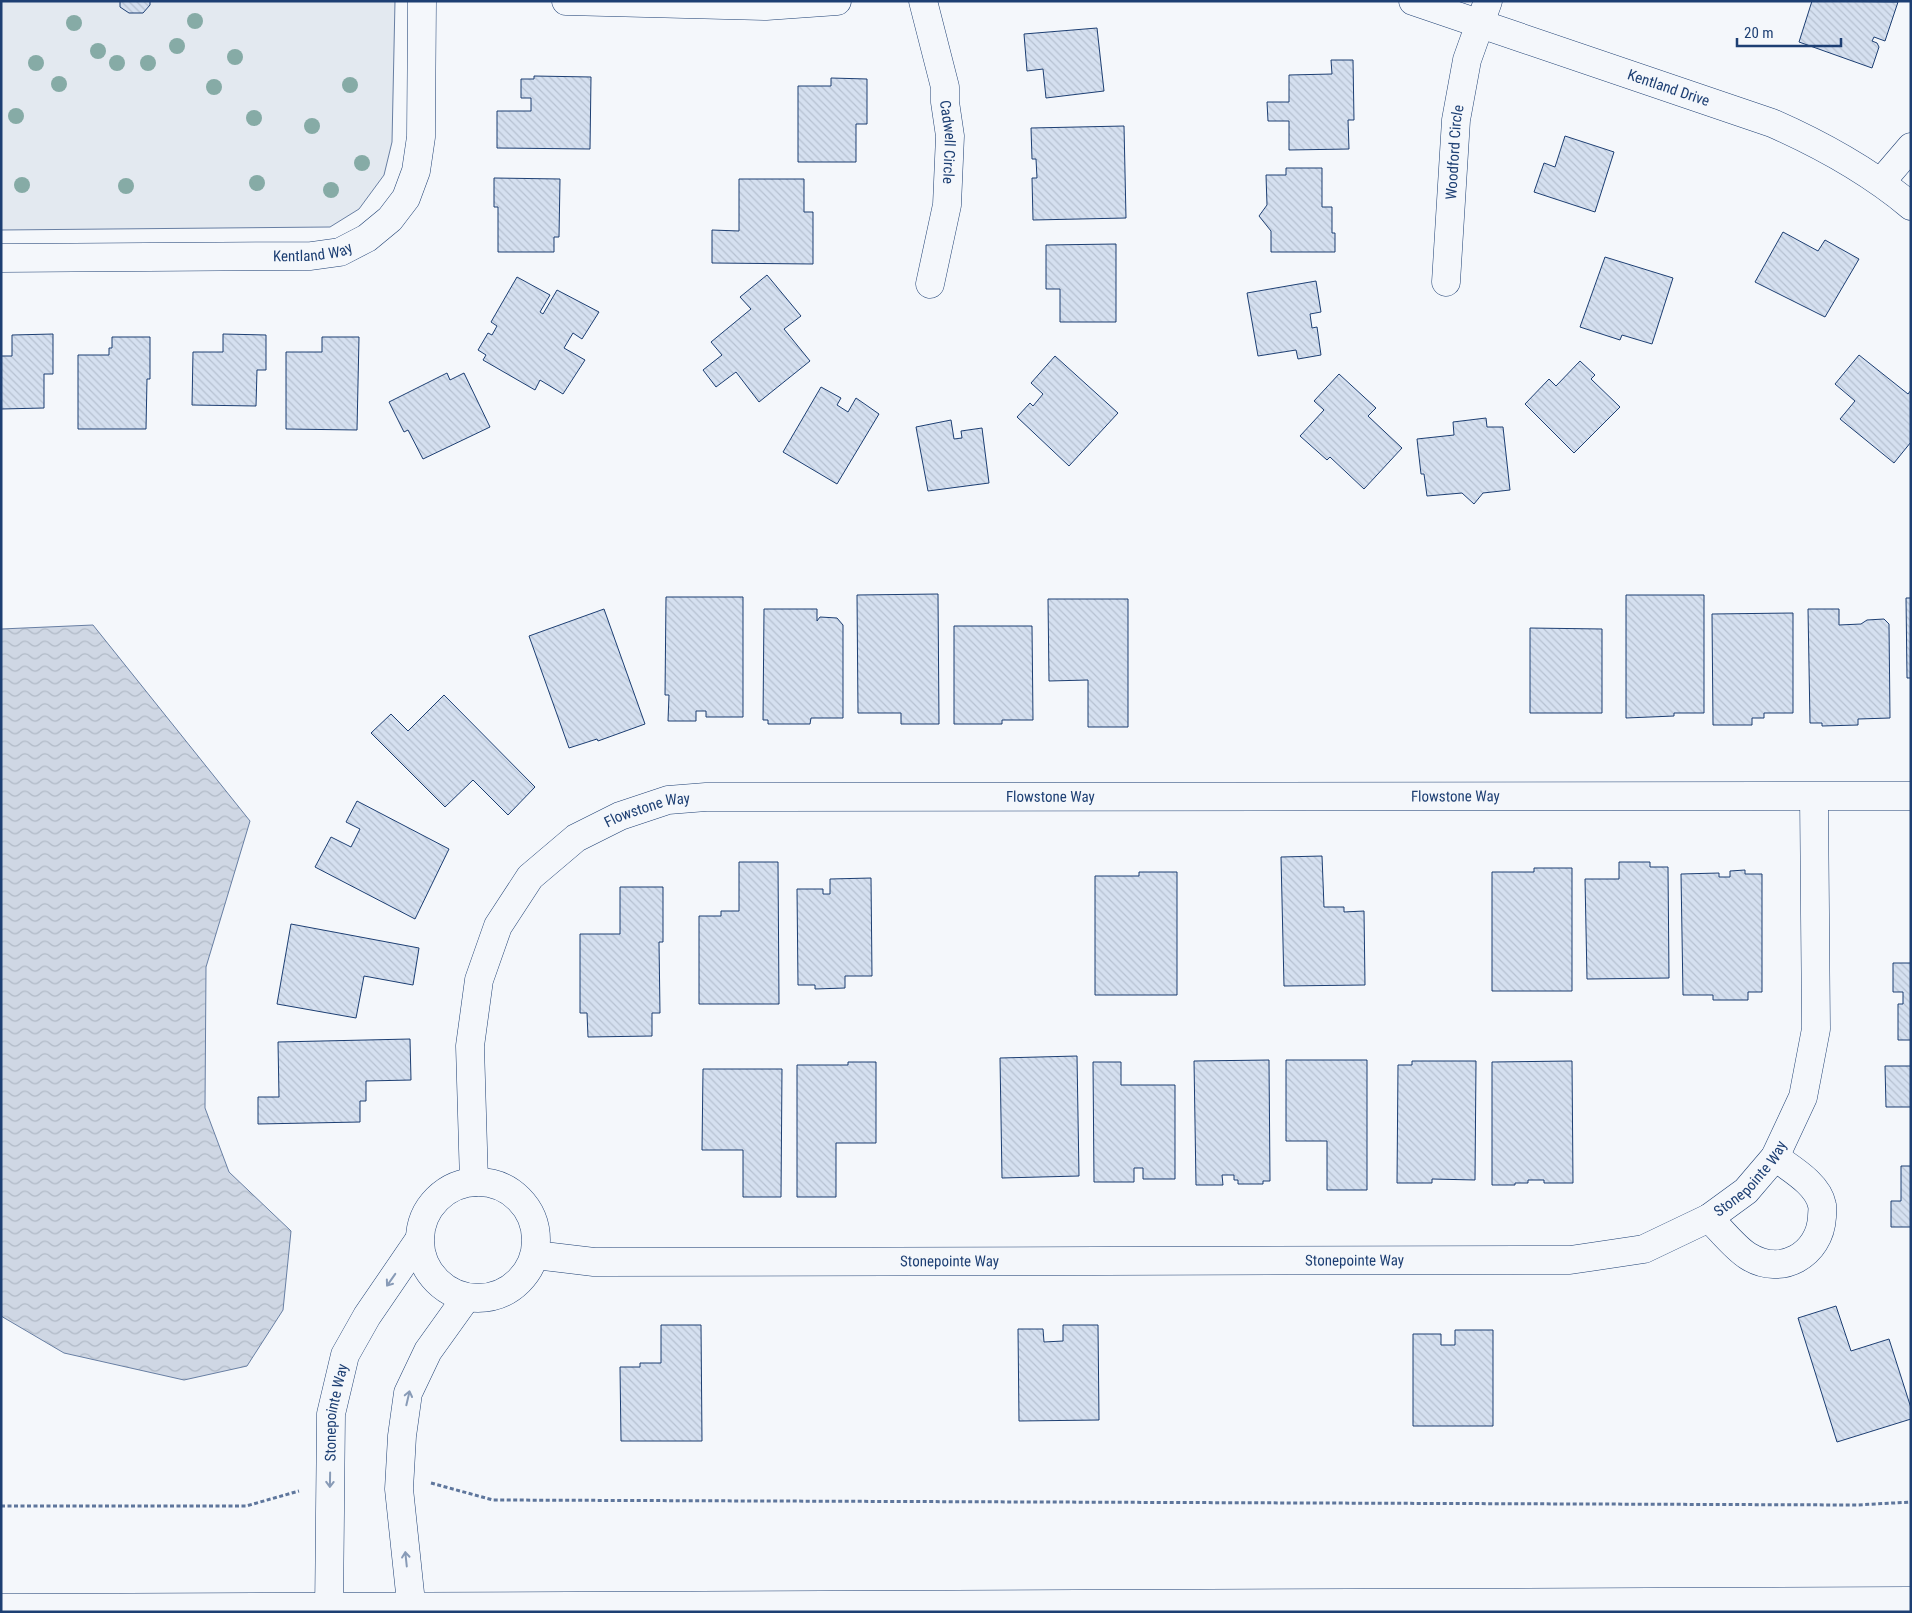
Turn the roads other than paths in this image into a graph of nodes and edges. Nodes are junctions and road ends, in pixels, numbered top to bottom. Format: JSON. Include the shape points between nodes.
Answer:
{"nodes":[{"id":1,"x":422,"y":1,"type":"edge"},
{"id":2,"x":566,"y":1,"type":"edge"},
{"id":3,"x":837,"y":1,"type":"edge"},
{"id":4,"x":922,"y":1,"type":"edge"},
{"id":5,"x":1412,"y":1,"type":"edge"},
{"id":6,"x":1484,"y":13,"type":"edge"},
{"id":7,"x":1911,"y":147,"type":"edge"},
{"id":8,"x":1881,"y":182,"type":"junction"},
{"id":9,"x":1911,"y":206,"type":"edge"},
{"id":10,"x":1,"y":258,"type":"edge"},
{"id":11,"x":1446,"y":282,"type":"dead end"},
{"id":12,"x":930,"y":284,"type":"dead end"},
{"id":13,"x":1911,"y":796,"type":"edge"},
{"id":14,"x":1814,"y":797,"type":"junction"},
{"id":15,"x":1775,"y":1157,"type":"junction"},
{"id":16,"x":474,"y":1182,"type":"junction"},
{"id":17,"x":1709,"y":1218,"type":"junction"},
{"id":18,"x":420,"y":1240,"type":"junction"},
{"id":19,"x":535,"y":1255,"type":"junction"},
{"id":20,"x":466,"y":1298,"type":"junction"},
{"id":21,"x":1911,"y":1601,"type":"edge"},
{"id":22,"x":1,"y":1608,"type":"edge"},
{"id":23,"x":329,"y":1610,"type":"edge"},
{"id":24,"x":412,"y":1610,"type":"edge"}],
"edges":[{"from":1,"to":10,"type":"street","name":"Kentland Way","via":[[421,137],[416,171],[406,198],[390,219],[367,238],[340,252],[311,256]]},
{"from":2,"to":3,"type":"street","via":[[766,6]]},
{"from":4,"to":12,"type":"street","name":"Cadwell Circle","via":[[945,87],[950,136],[947,205]]},
{"from":5,"to":6,"type":"street","name":"Kentland Drive"},
{"from":6,"to":8,"type":"street","name":"Kentland Drive","via":[[1772,123],[1829,150]]},
{"from":6,"to":11,"type":"street","name":"Woodford Circle","via":[[1467,60],[1456,120]]},
{"from":7,"to":8,"type":"street"},
{"from":8,"to":9,"type":"street","name":"Kentland Drive"},
{"from":13,"to":14,"type":"street","name":"Flowstone Way"},
{"from":14,"to":15,"type":"street","name":"Stonepointe Way","via":[[1816,1029],[1803,1097]]},
{"from":14,"to":16,"type":"street","name":"Flowstone Way","via":[[706,797],[668,800],[620,816],[576,838],[530,877],[498,926],[478,980],[470,1046]]},
{"from":15,"to":17,"type":"street","name":"Stonepointe Way","via":[[1746,1191]]},
{"from":15,"to":17,"type":"street","via":[[1814,1188],[1822,1205],[1821,1229],[1811,1248],[1795,1260],[1771,1265],[1748,1256]]},
{"from":16,"to":18,"type":"street","name":"Stonepointe Way","via":[[457,1185],[442,1194],[422,1223]]},
{"from":16,"to":19,"type":"street","name":"Stonepointe Way","via":[[492,1183],[523,1203],[532,1219]]},
{"from":17,"to":19,"type":"street","name":"Stonepointe Way","via":[[1644,1249],[1570,1260],[594,1262]]},
{"from":18,"to":20,"type":"street","name":"Stonepointe Way","via":[[423,1260],[433,1277],[447,1290]]},
{"from":18,"to":23,"type":"street","name":"Stonepointe Way","one_way":true,"via":[[367,1316],[345,1355],[331,1414]]},
{"from":19,"to":20,"type":"street","name":"Stonepointe Way","via":[[528,1272],[516,1285],[484,1299]]},
{"from":24,"to":20,"type":"street","one_way":true,"via":[[399,1489],[408,1393],[428,1351]]},
{"from":21,"to":24,"type":"street"},
{"from":22,"to":23,"type":"street"},
{"from":23,"to":24,"type":"street"}]}
